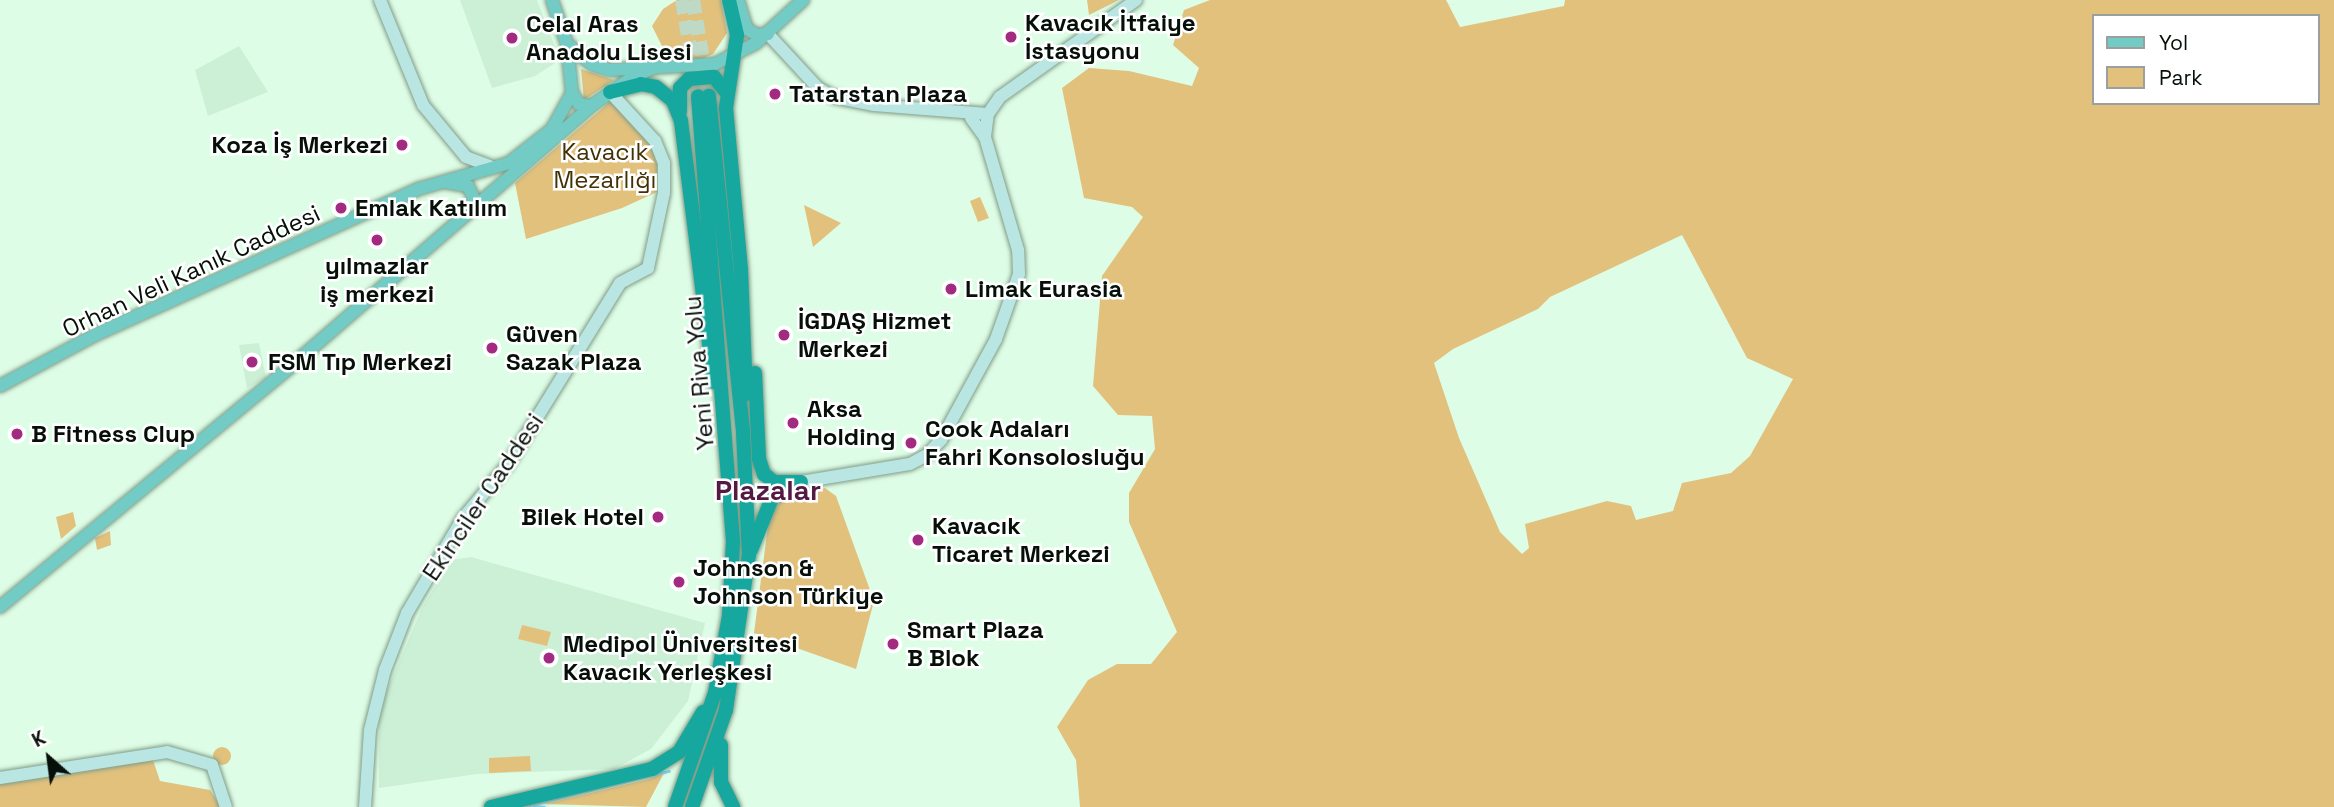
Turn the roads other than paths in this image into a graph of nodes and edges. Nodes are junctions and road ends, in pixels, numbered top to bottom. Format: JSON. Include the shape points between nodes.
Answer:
{"nodes":[{"id":1,"x":380,"y":0,"type":"edge"},
{"id":2,"x":552,"y":0,"type":"edge"},
{"id":3,"x":729,"y":0,"type":"edge"},
{"id":4,"x":738,"y":0,"type":"edge"},
{"id":5,"x":803,"y":0,"type":"edge"},
{"id":6,"x":1136,"y":0,"type":"edge"},
{"id":7,"x":773,"y":33,"type":"junction"},
{"id":8,"x":567,"y":44,"type":"junction"},
{"id":9,"x":736,"y":57,"type":"junction"},
{"id":10,"x":656,"y":67,"type":"junction"},
{"id":11,"x":610,"y":92,"type":"junction"},
{"id":12,"x":572,"y":93,"type":"junction"},
{"id":13,"x":727,"y":93,"type":"junction"},
{"id":14,"x":591,"y":106,"type":"junction"},
{"id":15,"x":980,"y":116,"type":"junction"},
{"id":16,"x":681,"y":121,"type":"junction"},
{"id":17,"x":466,"y":157,"type":"junction"},
{"id":18,"x":489,"y":166,"type":"junction"},
{"id":19,"x":463,"y":174,"type":"junction"},
{"id":20,"x":424,"y":186,"type":"junction"},
{"id":21,"x":477,"y":205,"type":"junction"},
{"id":22,"x":741,"y":270,"type":"junction"},
{"id":23,"x":0,"y":386,"type":"edge"},
{"id":24,"x":743,"y":430,"type":"junction"},
{"id":25,"x":801,"y":482,"type":"junction"},
{"id":26,"x":731,"y":505,"type":"junction"},
{"id":27,"x":750,"y":555,"type":"junction"},
{"id":28,"x":0,"y":607,"type":"edge"},
{"id":29,"x":715,"y":693,"type":"junction"},
{"id":30,"x":726,"y":710,"type":"junction"},
{"id":31,"x":0,"y":778,"type":"edge"},
{"id":32,"x":226,"y":807,"type":"edge"},
{"id":33,"x":365,"y":807,"type":"edge"},
{"id":34,"x":491,"y":807,"type":"edge"},
{"id":35,"x":676,"y":807,"type":"edge"},
{"id":36,"x":692,"y":807,"type":"edge"},
{"id":37,"x":733,"y":807,"type":"edge"}],
"edges":[{"from":1,"to":17,"type":"street","via":[[423,105]]},
{"from":2,"to":8,"type":"main road"},
{"from":3,"to":9,"type":"highway","via":[[737,35]]},
{"from":4,"to":7,"type":"main road","via":[[750,33]]},
{"from":5,"to":7,"type":"main road"},
{"from":6,"to":15,"type":"street"},
{"from":7,"to":9,"type":"main road"},
{"from":7,"to":15,"type":"street","via":[[818,88],[834,97]]},
{"from":8,"to":10,"type":"main road","via":[[600,69]]},
{"from":8,"to":12,"type":"main road"},
{"from":9,"to":10,"type":"main road","via":[[699,67]]},
{"from":9,"to":13,"type":"highway"},
{"from":10,"to":11,"type":"main road"},
{"from":11,"to":14,"type":"main road"},
{"from":11,"to":16,"type":"highway","via":[[641,85],[656,87],[673,101]]},
{"from":11,"to":33,"type":"street","name":"Ekinciler Caddesi","via":[[655,141],[664,163],[664,194],[648,268],[620,283],[509,463],[463,518],[407,613],[385,670],[370,730]]},
{"from":12,"to":14,"type":"main road","via":[[579,104]]},
{"from":12,"to":18,"type":"main road","name":"Orhan Veli Kanık Caddesi","via":[[552,129],[509,163]]},
{"from":13,"to":16,"type":"highway","via":[[714,77],[689,79],[679,92]]},
{"from":13,"to":22,"type":"highway"},
{"from":14,"to":21,"type":"main road"},
{"from":15,"to":25,"type":"street","via":[[1015,238],[1019,274],[996,340],[941,440],[919,460]]},
{"from":16,"to":26,"type":"highway"},
{"from":17,"to":18,"type":"street"},
{"from":17,"to":19,"type":"street"},
{"from":18,"to":19,"type":"main road","name":"Orhan Veli Kanık Caddesi"},
{"from":19,"to":20,"type":"main road","name":"Orhan Veli Kanık Caddesi"},
{"from":20,"to":21,"type":"main road","via":[[447,182],[468,186]]},
{"from":20,"to":23,"type":"main road","name":"Orhan Veli Kanık Caddesi","via":[[97,334]]},
{"from":21,"to":28,"type":"main road"},
{"from":22,"to":24,"type":"highway","via":[[748,379]]},
{"from":22,"to":25,"type":"highway","via":[[752,303],[759,460],[764,474],[774,482]]},
{"from":24,"to":26,"type":"highway","name":"Yeni Riva Yolu","via":[[703,96]]},
{"from":24,"to":27,"type":"highway"},
{"from":25,"to":27,"type":"highway","via":[[772,498]]},
{"from":26,"to":29,"type":"highway","name":"Yeni Riva Yolu","via":[[730,611]]},
{"from":27,"to":30,"type":"highway"},
{"from":29,"to":34,"type":"highway","via":[[688,740],[662,764],[630,776]]},
{"from":29,"to":35,"type":"highway","name":"Yeni Riva Yolu"},
{"from":30,"to":36,"type":"highway"},
{"from":30,"to":37,"type":"highway","via":[[719,766]]},
{"from":31,"to":32,"type":"street","via":[[167,752],[212,765]]}]}
